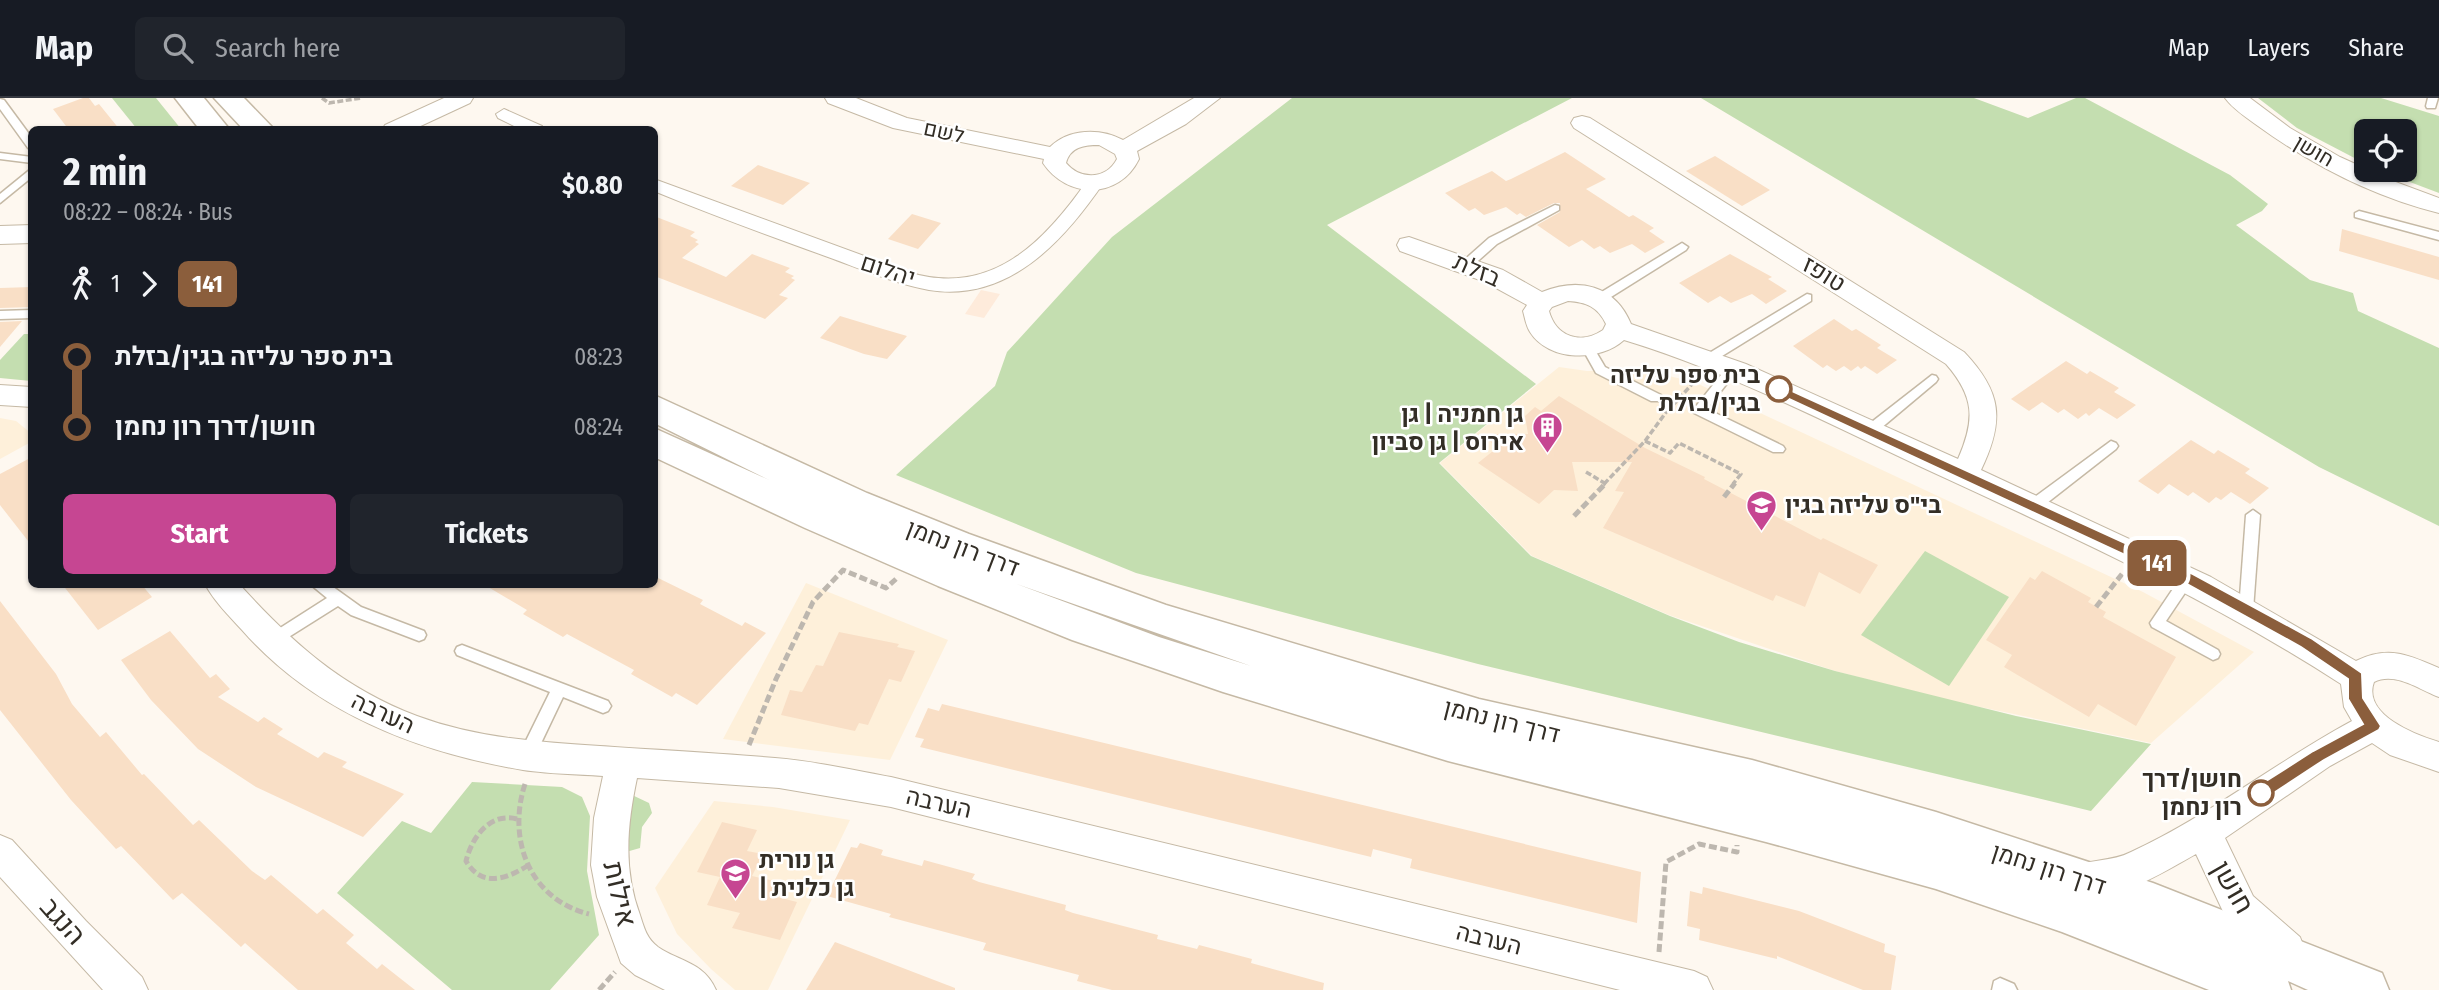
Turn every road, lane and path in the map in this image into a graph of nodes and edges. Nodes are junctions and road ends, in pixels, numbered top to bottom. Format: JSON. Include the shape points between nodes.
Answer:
{"nodes":[{"id":1,"x":189,"y":98,"type":"edge"},
{"id":2,"x":228,"y":98,"type":"edge"},
{"id":3,"x":322,"y":98,"type":"edge"},
{"id":4,"x":361,"y":98,"type":"edge"},
{"id":5,"x":462,"y":98,"type":"edge"},
{"id":6,"x":836,"y":98,"type":"edge"},
{"id":7,"x":1209,"y":98,"type":"edge"},
{"id":8,"x":2236,"y":98,"type":"edge"},
{"id":9,"x":0,"y":102,"type":"edge"},
{"id":10,"x":504,"y":114,"type":"dead end"},
{"id":11,"x":1582,"y":123,"type":"dead end"},
{"id":12,"x":213,"y":126,"type":"edge"},
{"id":13,"x":257,"y":126,"type":"edge"},
{"id":14,"x":402,"y":126,"type":"edge"},
{"id":15,"x":528,"y":126,"type":"edge"},
{"id":16,"x":28,"y":140,"type":"edge"},
{"id":17,"x":1123,"y":149,"type":"junction"},
{"id":18,"x":1055,"y":155,"type":"junction"},
{"id":19,"x":0,"y":156,"type":"edge"},
{"id":20,"x":28,"y":160,"type":"edge"},
{"id":21,"x":28,"y":175,"type":"edge"},
{"id":22,"x":1095,"y":182,"type":"junction"},
{"id":23,"x":658,"y":186,"type":"edge"},
{"id":24,"x":0,"y":200,"type":"edge"},
{"id":25,"x":2439,"y":206,"type":"edge"},
{"id":26,"x":1555,"y":208,"type":"dead end"},
{"id":27,"x":2359,"y":215,"type":"dead end"},
{"id":28,"x":28,"y":234,"type":"edge"},
{"id":29,"x":0,"y":235,"type":"edge"},
{"id":30,"x":2439,"y":236,"type":"edge"},
{"id":31,"x":1409,"y":245,"type":"dead end"},
{"id":32,"x":1682,"y":247,"type":"dead end"},
{"id":33,"x":28,"y":250,"type":"edge"},
{"id":34,"x":0,"y":251,"type":"edge"},
{"id":35,"x":1466,"y":265,"type":"junction"},
{"id":36,"x":1807,"y":298,"type":"dead end"},
{"id":37,"x":1599,"y":299,"type":"junction"},
{"id":38,"x":1541,"y":302,"type":"junction"},
{"id":39,"x":28,"y":314,"type":"edge"},
{"id":40,"x":0,"y":315,"type":"edge"},
{"id":41,"x":1618,"y":329,"type":"junction"},
{"id":42,"x":1588,"y":348,"type":"junction"},
{"id":43,"x":1713,"y":366,"type":"junction"},
{"id":44,"x":1932,"y":379,"type":"dead end"},
{"id":45,"x":0,"y":396,"type":"edge"},
{"id":46,"x":28,"y":397,"type":"edge"},
{"id":47,"x":1656,"y":398,"type":"dead end"},
{"id":48,"x":658,"y":409,"type":"edge"},
{"id":49,"x":1869,"y":431,"type":"junction"},
{"id":50,"x":1645,"y":441,"type":"junction"},
{"id":51,"x":658,"y":443,"type":"edge"},
{"id":52,"x":2111,"y":446,"type":"dead end"},
{"id":53,"x":1778,"y":449,"type":"dead end"},
{"id":54,"x":1586,"y":472,"type":"dead end"},
{"id":55,"x":1965,"y":474,"type":"junction"},
{"id":56,"x":1606,"y":484,"type":"junction"},
{"id":57,"x":1724,"y":497,"type":"dead end"},
{"id":58,"x":2033,"y":506,"type":"junction"},
{"id":59,"x":2253,"y":515,"type":"dead end"},
{"id":60,"x":1574,"y":516,"type":"dead end"},
{"id":61,"x":2123,"y":573,"type":"dead end"},
{"id":62,"x":900,"y":576,"type":"dead end"},
{"id":63,"x":2188,"y":578,"type":"junction"},
{"id":64,"x":224,"y":588,"type":"edge"},
{"id":65,"x":322,"y":588,"type":"edge"},
{"id":66,"x":337,"y":599,"type":"junction"},
{"id":67,"x":2096,"y":607,"type":"dead end"},
{"id":68,"x":2246,"y":610,"type":"junction"},
{"id":69,"x":419,"y":635,"type":"dead end"},
{"id":70,"x":271,"y":641,"type":"junction"},
{"id":71,"x":462,"y":651,"type":"dead end"},
{"id":72,"x":2213,"y":654,"type":"dead end"},
{"id":73,"x":2357,"y":677,"type":"junction"},
{"id":74,"x":2439,"y":683,"type":"edge"},
{"id":75,"x":561,"y":688,"type":"junction"},
{"id":76,"x":603,"y":706,"type":"dead end"},
{"id":77,"x":2373,"y":726,"type":"junction"},
{"id":78,"x":745,"y":755,"type":"dead end"},
{"id":79,"x":2439,"y":757,"type":"edge"},
{"id":80,"x":623,"y":763,"type":"junction"},
{"id":81,"x":526,"y":768,"type":"junction"},
{"id":82,"x":517,"y":819,"type":"junction"},
{"id":83,"x":2205,"y":832,"type":"junction"},
{"id":84,"x":1737,"y":834,"type":"dead end"},
{"id":85,"x":0,"y":851,"type":"edge"},
{"id":86,"x":527,"y":866,"type":"junction"},
{"id":87,"x":2082,"y":879,"type":"junction"},
{"id":88,"x":601,"y":916,"type":"dead end"},
{"id":89,"x":1659,"y":957,"type":"dead end"},
{"id":90,"x":623,"y":963,"type":"dead end"},
{"id":91,"x":2302,"y":963,"type":"junction"},
{"id":92,"x":129,"y":990,"type":"edge"},
{"id":93,"x":599,"y":990,"type":"edge"},
{"id":94,"x":697,"y":990,"type":"edge"},
{"id":95,"x":1694,"y":990,"type":"edge"},
{"id":96,"x":2267,"y":990,"type":"edge"},
{"id":97,"x":2365,"y":990,"type":"edge"}],
"edges":[{"from":1,"to":12,"type":"main road"},
{"from":2,"to":13,"type":"main road"},
{"from":3,"to":4,"type":"path","via":[[329,103]]},
{"from":5,"to":14,"type":"street"},
{"from":6,"to":18,"type":"street","name":"לשם","via":[[901,123]]},
{"from":7,"to":17,"type":"street"},
{"from":8,"to":25,"type":"street","name":"חושן","via":[[2323,158]]},
{"from":9,"to":16,"type":"lane"},
{"from":10,"to":15,"type":"street"},
{"from":11,"to":55,"type":"street","name":"טופז","via":[[1955,358],[1970,372],[1984,403],[1981,440]]},
{"from":17,"to":18,"type":"street","via":[[1104,139],[1088,138],[1069,143]]},
{"from":17,"to":22,"type":"street","via":[[1126,166]]},
{"from":18,"to":22,"type":"street","via":[[1057,170],[1068,178]]},
{"from":19,"to":20,"type":"lane"},
{"from":21,"to":24,"type":"lane"},
{"from":22,"to":23,"type":"street","name":"יהלום","via":[[1069,216],[1014,268],[988,280],[960,285],[930,284],[880,268]]},
{"from":26,"to":35,"type":"lane","via":[[1493,241]]},
{"from":27,"to":30,"type":"lane"},
{"from":28,"to":29,"type":"street"},
{"from":31,"to":35,"type":"street","name":"בזלת"},
{"from":32,"to":37,"type":"lane"},
{"from":33,"to":34,"type":"street"},
{"from":35,"to":38,"type":"street","name":"בזלת"},
{"from":36,"to":43,"type":"lane"},
{"from":37,"to":38,"type":"street","via":[[1565,292]]},
{"from":37,"to":41,"type":"street","via":[[1617,316]]},
{"from":38,"to":42,"type":"street","via":[[1536,320],[1545,334]]},
{"from":39,"to":40,"type":"lane"},
{"from":41,"to":42,"type":"street","via":[[1607,343]]},
{"from":41,"to":43,"type":"street"},
{"from":42,"to":47,"type":"lane","via":[[1601,370]]},
{"from":43,"to":49,"type":"street"},
{"from":43,"to":50,"type":"path"},
{"from":43,"to":53,"type":"lane","via":[[1699,410]]},
{"from":44,"to":49,"type":"lane"},
{"from":45,"to":46,"type":"street"},
{"from":48,"to":87,"type":"main road","name":"דרך רון נחמן","via":[[802,481],[909,527],[1220,642],[1486,719],[1785,788]]},
{"from":49,"to":55,"type":"street"},
{"from":50,"to":56,"type":"path"},
{"from":50,"to":57,"type":"path","via":[[1670,453],[1679,443],[1741,474]]},
{"from":51,"to":96,"type":"main road","name":"דרך רון נחמן","via":[[889,550],[1194,665],[1476,750],[1939,869],[2101,924]]},
{"from":52,"to":58,"type":"lane"},
{"from":54,"to":56,"type":"path"},
{"from":55,"to":58,"type":"street"},
{"from":56,"to":60,"type":"path"},
{"from":58,"to":63,"type":"street"},
{"from":59,"to":68,"type":"lane"},
{"from":61,"to":67,"type":"path"},
{"from":62,"to":78,"type":"path","via":[[886,588],[843,570],[813,602]]},
{"from":63,"to":68,"type":"street"},
{"from":63,"to":72,"type":"lane","via":[[2157,623]]},
{"from":64,"to":70,"type":"street","name":"הערבה"},
{"from":65,"to":66,"type":"lane"},
{"from":66,"to":69,"type":"lane"},
{"from":66,"to":70,"type":"lane"},
{"from":68,"to":73,"type":"street"},
{"from":70,"to":81,"type":"street","name":"הערבה","via":[[317,679],[364,707]]},
{"from":71,"to":75,"type":"lane"},
{"from":73,"to":74,"type":"street","via":[[2377,666],[2393,666]]},
{"from":73,"to":77,"type":"street","via":[[2355,699]]},
{"from":75,"to":76,"type":"lane"},
{"from":75,"to":81,"type":"lane"},
{"from":77,"to":79,"type":"street","via":[[2404,747]]},
{"from":77,"to":83,"type":"street","name":"חושן","via":[[2318,756]]},
{"from":80,"to":81,"type":"street","name":"הערבה"},
{"from":80,"to":94,"type":"street","name":"אילות","via":[[611,818],[609,865],[615,897],[634,950]]},
{"from":80,"to":95,"type":"street","name":"הערבה","via":[[779,773],[891,792]]},
{"from":81,"to":82,"type":"path"},
{"from":82,"to":86,"type":"path"},
{"from":82,"to":86,"type":"path","via":[[503,817],[481,830],[466,861],[477,877],[488,880],[503,879]]},
{"from":83,"to":87,"type":"street","name":"חושן","via":[[2121,874]]},
{"from":83,"to":91,"type":"street","name":"חושן","via":[[2240,908]]},
{"from":84,"to":89,"type":"path","via":[[1737,852],[1699,844],[1666,862]]},
{"from":85,"to":92,"type":"street","name":"הנגב"},
{"from":86,"to":88,"type":"path","via":[[563,905]]},
{"from":87,"to":91,"type":"main road","name":"דרך רון נחמן"},
{"from":90,"to":93,"type":"path"},
{"from":91,"to":97,"type":"main road","name":"דרך רון נחמן"}]}
